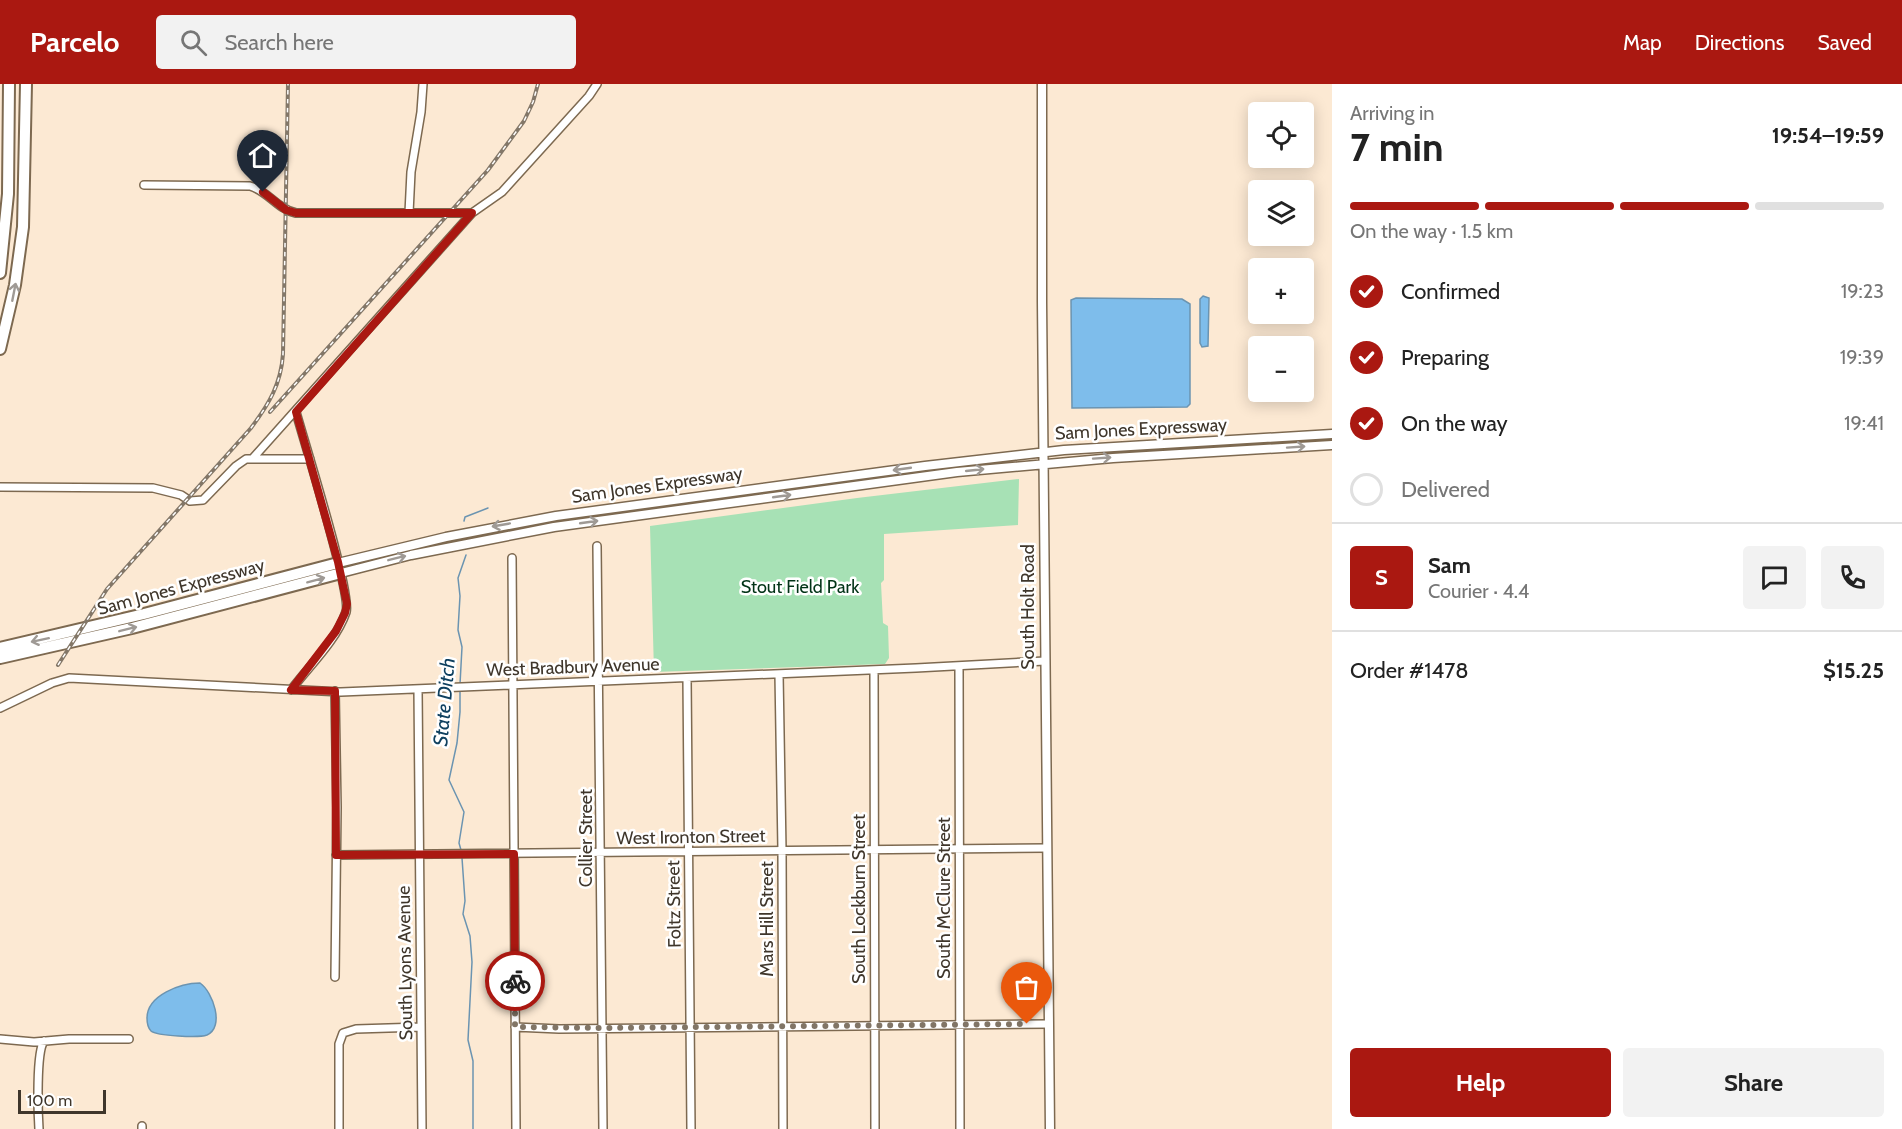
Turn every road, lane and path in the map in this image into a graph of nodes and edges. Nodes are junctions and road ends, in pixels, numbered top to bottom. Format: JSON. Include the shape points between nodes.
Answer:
{"nodes":[{"id":1,"x":9,"y":84,"type":"edge"},
{"id":2,"x":26,"y":84,"type":"edge"},
{"id":3,"x":423,"y":84,"type":"edge"},
{"id":4,"x":597,"y":84,"type":"edge"},
{"id":5,"x":1042,"y":84,"type":"edge"},
{"id":6,"x":9,"y":136,"type":"junction"},
{"id":7,"x":144,"y":185,"type":"dead end"},
{"id":8,"x":0,"y":208,"type":"edge"},
{"id":9,"x":409,"y":213,"type":"junction"},
{"id":10,"x":472,"y":213,"type":"junction"},
{"id":11,"x":0,"y":273,"type":"edge"},
{"id":12,"x":0,"y":349,"type":"edge"},
{"id":13,"x":296,"y":412,"type":"junction"},
{"id":14,"x":1332,"y":434,"type":"edge"},
{"id":15,"x":1332,"y":445,"type":"edge"},
{"id":16,"x":1043,"y":452,"type":"junction"},
{"id":17,"x":253,"y":458,"type":"junction"},
{"id":18,"x":310,"y":459,"type":"junction"},
{"id":19,"x":1043,"y":463,"type":"junction"},
{"id":20,"x":0,"y":487,"type":"edge"},
{"id":21,"x":597,"y":546,"type":"dead end"},
{"id":22,"x":512,"y":558,"type":"dead end"},
{"id":23,"x":339,"y":568,"type":"junction"},
{"id":24,"x":0,"y":648,"type":"edge"},
{"id":25,"x":47,"y":649,"type":"junction"},
{"id":26,"x":0,"y":658,"type":"edge"},
{"id":27,"x":1045,"y":661,"type":"junction"},
{"id":28,"x":0,"y":665,"type":"edge"},
{"id":29,"x":959,"y":666,"type":"junction"},
{"id":30,"x":874,"y":670,"type":"junction"},
{"id":31,"x":779,"y":674,"type":"junction"},
{"id":32,"x":687,"y":678,"type":"junction"},
{"id":33,"x":599,"y":682,"type":"junction"},
{"id":34,"x":513,"y":685,"type":"junction"},
{"id":35,"x":418,"y":689,"type":"junction"},
{"id":36,"x":291,"y":690,"type":"junction"},
{"id":37,"x":335,"y":691,"type":"junction"},
{"id":38,"x":0,"y":708,"type":"edge"},
{"id":39,"x":1047,"y":848,"type":"junction"},
{"id":40,"x":959,"y":849,"type":"junction"},
{"id":41,"x":783,"y":850,"type":"junction"},
{"id":42,"x":874,"y":850,"type":"junction"},
{"id":43,"x":688,"y":851,"type":"junction"},
{"id":44,"x":601,"y":853,"type":"junction"},
{"id":45,"x":514,"y":854,"type":"junction"},
{"id":46,"x":336,"y":855,"type":"junction"},
{"id":47,"x":419,"y":855,"type":"junction"},
{"id":48,"x":335,"y":977,"type":"dead end"},
{"id":49,"x":960,"y":1024,"type":"junction"},
{"id":50,"x":1049,"y":1024,"type":"junction"},
{"id":51,"x":874,"y":1025,"type":"junction"},
{"id":52,"x":782,"y":1026,"type":"junction"},
{"id":53,"x":515,"y":1027,"type":"junction"},
{"id":54,"x":690,"y":1027,"type":"junction"},
{"id":55,"x":421,"y":1028,"type":"junction"},
{"id":56,"x":601,"y":1028,"type":"junction"},
{"id":57,"x":0,"y":1039,"type":"edge"},
{"id":58,"x":129,"y":1040,"type":"dead end"},
{"id":59,"x":44,"y":1041,"type":"junction"},
{"id":60,"x":39,"y":1129,"type":"edge"},
{"id":61,"x":339,"y":1129,"type":"edge"},
{"id":62,"x":422,"y":1129,"type":"edge"},
{"id":63,"x":516,"y":1129,"type":"edge"},
{"id":64,"x":603,"y":1129,"type":"edge"},
{"id":65,"x":691,"y":1129,"type":"edge"},
{"id":66,"x":783,"y":1129,"type":"edge"},
{"id":67,"x":875,"y":1129,"type":"edge"},
{"id":68,"x":960,"y":1129,"type":"edge"},
{"id":69,"x":1050,"y":1129,"type":"edge"}],
"edges":[{"from":1,"to":6,"type":"highway"},
{"from":12,"to":2,"type":"highway","one_way":true,"via":[[23,227]]},
{"from":3,"to":9,"type":"street"},
{"from":4,"to":10,"type":"street","via":[[502,192]]},
{"from":5,"to":16,"type":"main road","name":"South Holt Road"},
{"from":6,"to":8,"type":"highway"},
{"from":6,"to":11,"type":"highway"},
{"from":7,"to":9,"type":"street","via":[[250,186],[296,213]]},
{"from":9,"to":10,"type":"street"},
{"from":10,"to":13,"type":"street"},
{"from":13,"to":17,"type":"street"},
{"from":13,"to":18,"type":"street"},
{"from":14,"to":16,"type":"main road","name":"Sam Jones Expressway"},
{"from":19,"to":15,"type":"main road","name":"Sam Jones Expressway","one_way":true},
{"from":16,"to":19,"type":"main road","name":"South Holt Road"},
{"from":16,"to":23,"type":"main road","name":"Sam Jones Expressway","one_way":true,"via":[[556,516],[446,537]]},
{"from":17,"to":18,"type":"street"},
{"from":17,"to":20,"type":"street","via":[[241,462],[204,500],[194,502],[153,488]]},
{"from":18,"to":23,"type":"street"},
{"from":23,"to":19,"type":"main road","name":"Sam Jones Expressway","one_way":true,"via":[[554,527]]},
{"from":19,"to":27,"type":"main road","name":"South Holt Road"},
{"from":21,"to":33,"type":"street","name":"Collier Street"},
{"from":22,"to":34,"type":"street"},
{"from":23,"to":24,"type":"highway","name":"Sam Jones Expressway","one_way":true},
{"from":25,"to":23,"type":"highway","name":"Sam Jones Expressway","one_way":true},
{"from":23,"to":36,"type":"street","via":[[347,598],[345,613]]},
{"from":25,"to":26,"type":"highway","name":"Sam Jones Expressway"},
{"from":25,"to":28,"type":"highway"},
{"from":27,"to":29,"type":"street","name":"West Bradbury Avenue"},
{"from":27,"to":39,"type":"main road","name":"South Holt Road"},
{"from":29,"to":30,"type":"street","name":"West Bradbury Avenue"},
{"from":29,"to":40,"type":"street","name":"South McClure Street"},
{"from":30,"to":31,"type":"street","name":"West Bradbury Avenue"},
{"from":30,"to":42,"type":"street","name":"South Lockburn Street"},
{"from":31,"to":32,"type":"street","name":"West Bradbury Avenue"},
{"from":31,"to":41,"type":"street","name":"Mars Hill Street"},
{"from":32,"to":33,"type":"street","name":"West Bradbury Avenue"},
{"from":32,"to":43,"type":"street","name":"Foltz Street"},
{"from":33,"to":34,"type":"street","name":"West Bradbury Avenue"},
{"from":33,"to":44,"type":"street","name":"Collier Street"},
{"from":34,"to":35,"type":"street","name":"West Bradbury Avenue"},
{"from":34,"to":45,"type":"street"},
{"from":35,"to":37,"type":"street","name":"West Bradbury Avenue"},
{"from":35,"to":47,"type":"street","name":"South Lyons Avenue"},
{"from":36,"to":37,"type":"street","name":"West Bradbury Avenue"},
{"from":36,"to":38,"type":"street","name":"West Bradbury Avenue","via":[[69,678]]},
{"from":37,"to":46,"type":"street"},
{"from":39,"to":40,"type":"street","name":"West Ironton Street"},
{"from":39,"to":50,"type":"main road","name":"South Holt Road"},
{"from":40,"to":42,"type":"street","name":"West Ironton Street"},
{"from":40,"to":49,"type":"street","name":"South McClure Street"},
{"from":41,"to":42,"type":"street","name":"West Ironton Street"},
{"from":41,"to":43,"type":"street","name":"West Ironton Street"},
{"from":41,"to":52,"type":"street","name":"Mars Hill Street"},
{"from":42,"to":51,"type":"street","name":"South Lockburn Street"},
{"from":43,"to":44,"type":"street","name":"West Ironton Street"},
{"from":43,"to":54,"type":"street","name":"Foltz Street"},
{"from":44,"to":45,"type":"street","name":"West Ironton Street"},
{"from":44,"to":56,"type":"street","name":"Collier Street"},
{"from":45,"to":47,"type":"street","name":"West Ironton Street"},
{"from":45,"to":53,"type":"street"},
{"from":46,"to":47,"type":"street","name":"West Ironton Street"},
{"from":46,"to":48,"type":"street"},
{"from":47,"to":55,"type":"street","name":"South Lyons Avenue"},
{"from":49,"to":50,"type":"street"},
{"from":49,"to":51,"type":"street"},
{"from":49,"to":68,"type":"street","name":"South McClure Street"},
{"from":50,"to":69,"type":"main road","name":"South Holt Road"},
{"from":51,"to":52,"type":"street"},
{"from":51,"to":67,"type":"street","name":"South Lockburn Street"},
{"from":52,"to":54,"type":"street"},
{"from":52,"to":66,"type":"street","name":"Mars Hill Street"},
{"from":53,"to":56,"type":"street"},
{"from":53,"to":63,"type":"street"},
{"from":54,"to":56,"type":"street"},
{"from":54,"to":65,"type":"street","name":"Foltz Street"},
{"from":55,"to":61,"type":"street","via":[[356,1029],[343,1033],[339,1044]]},
{"from":55,"to":62,"type":"street","name":"South Lyons Avenue"},
{"from":56,"to":64,"type":"street","name":"Collier Street"},
{"from":57,"to":59,"type":"street"},
{"from":58,"to":59,"type":"street"},
{"from":59,"to":60,"type":"street","via":[[39,1060]]}]}
